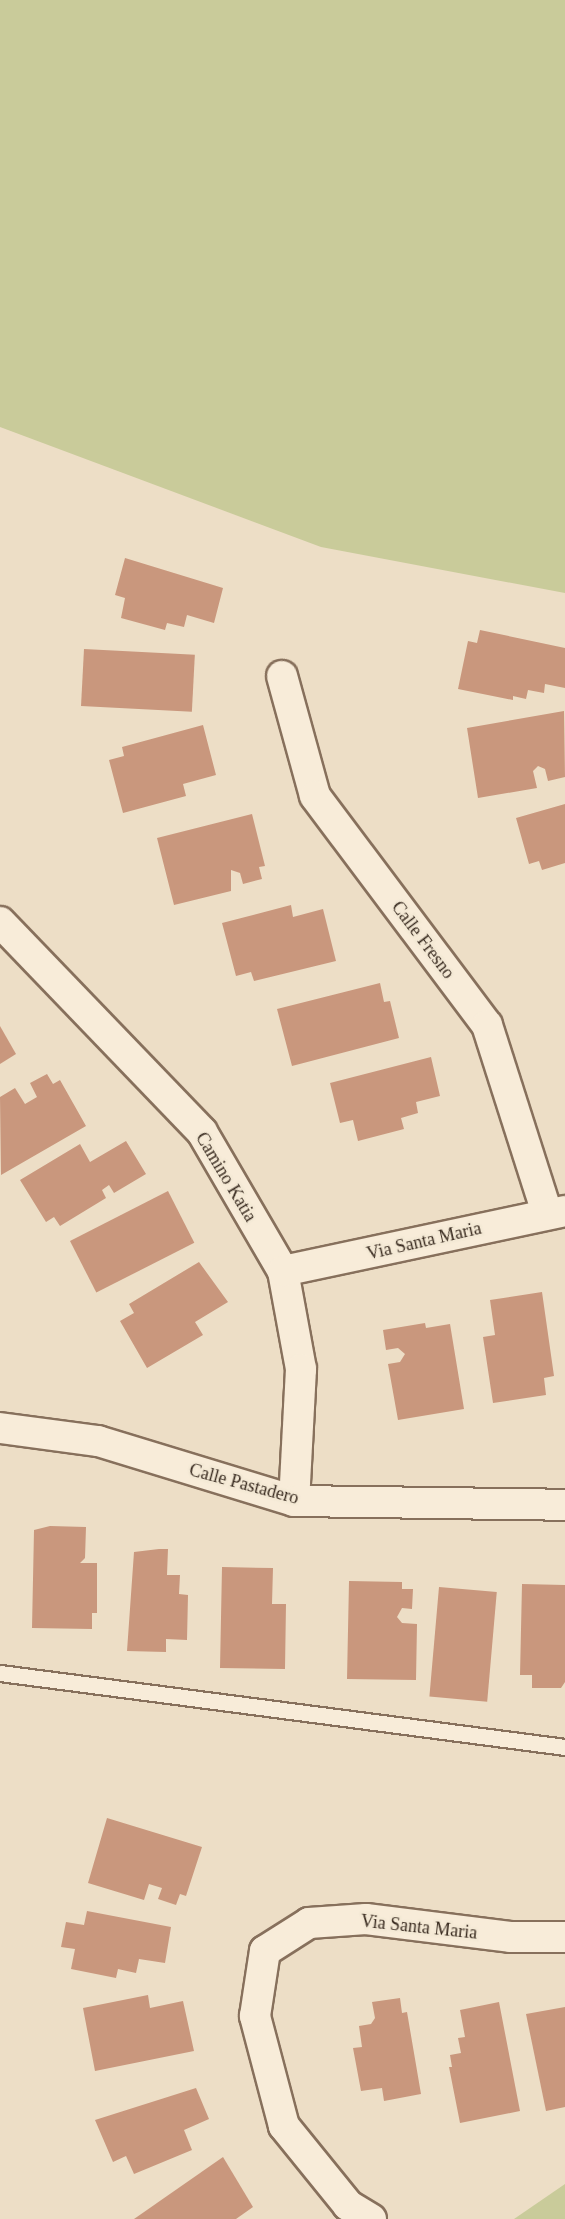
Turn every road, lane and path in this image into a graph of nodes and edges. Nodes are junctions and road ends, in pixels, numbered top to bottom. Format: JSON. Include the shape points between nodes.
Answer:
{"nodes":[{"id":1,"x":282,"y":676,"type":"dead end"},
{"id":2,"x":0,"y":922,"type":"edge"},
{"id":3,"x":556,"y":1212,"type":"edge"},
{"id":4,"x":283,"y":1271,"type":"junction"},
{"id":5,"x":0,"y":1428,"type":"edge"},
{"id":6,"x":294,"y":1501,"type":"junction"},
{"id":7,"x":565,"y":1505,"type":"edge"},
{"id":8,"x":0,"y":1673,"type":"edge"},
{"id":9,"x":565,"y":1747,"type":"edge"},
{"id":10,"x":565,"y":1937,"type":"edge"},
{"id":11,"x":371,"y":2219,"type":"edge"}],
"edges":[{"from":1,"to":3,"type":"street","name":"Calle Fresno","via":[[315,796],[487,1025]]},
{"from":2,"to":4,"type":"street","name":"Camino Katia","via":[[201,1132]]},
{"from":3,"to":4,"type":"street","name":"Via Santa Maria"},
{"from":4,"to":6,"type":"street","name":"Camino Katia","via":[[301,1369]]},
{"from":5,"to":6,"type":"street","name":"Calle Pastadero","via":[[98,1441]]},
{"from":6,"to":7,"type":"street","name":"Calle Pastadero"},
{"from":8,"to":9,"type":"lane"},
{"from":10,"to":11,"type":"street","name":"Via Santa Maria","via":[[510,1937],[366,1919],[309,1923],[265,1952],[255,2016],[284,2126],[348,2205]]}]}
